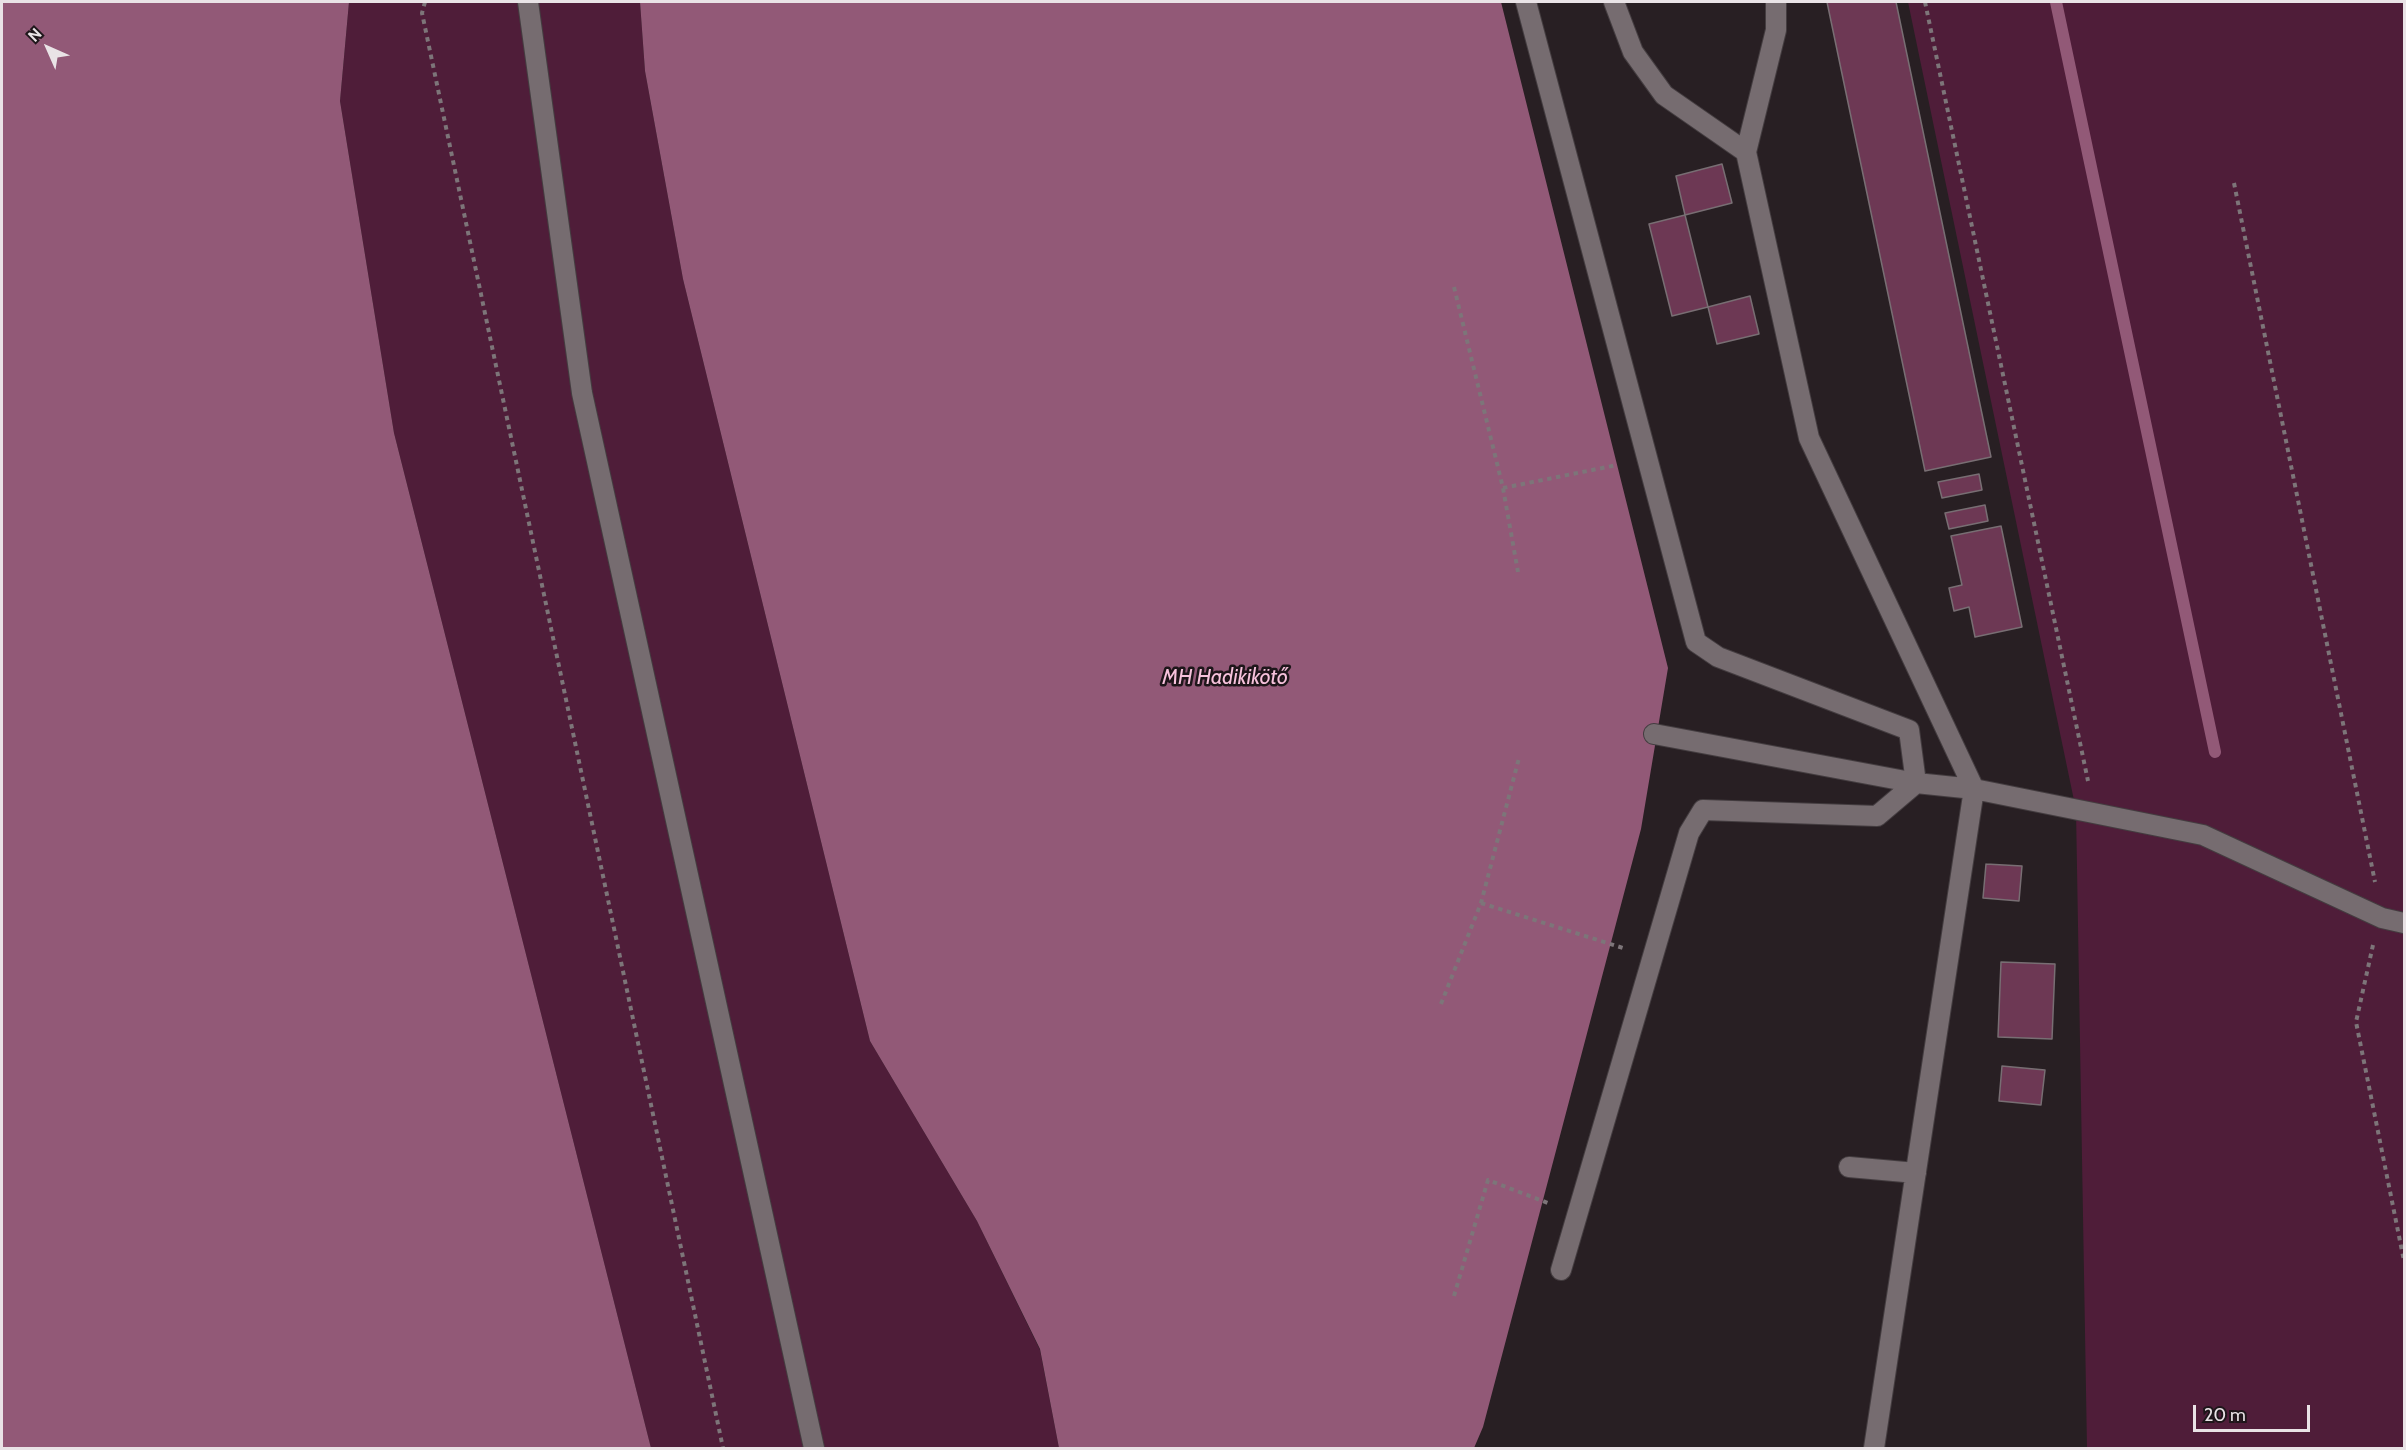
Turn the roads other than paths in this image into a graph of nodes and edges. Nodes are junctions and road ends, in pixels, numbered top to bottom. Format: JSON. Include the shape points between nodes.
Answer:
{"nodes":[{"id":1,"x":528,"y":2,"type":"edge"},
{"id":2,"x":1526,"y":2,"type":"edge"},
{"id":3,"x":1614,"y":2,"type":"edge"},
{"id":4,"x":1776,"y":2,"type":"edge"},
{"id":5,"x":1746,"y":152,"type":"junction"},
{"id":6,"x":1654,"y":734,"type":"dead end"},
{"id":7,"x":1916,"y":783,"type":"junction"},
{"id":8,"x":1974,"y":789,"type":"junction"},
{"id":9,"x":2404,"y":923,"type":"edge"},
{"id":10,"x":1850,"y":1167,"type":"dead end"},
{"id":11,"x":1916,"y":1173,"type":"junction"},
{"id":12,"x":1561,"y":1270,"type":"dead end"},
{"id":13,"x":814,"y":1449,"type":"edge"},
{"id":14,"x":1874,"y":1449,"type":"edge"}],
"edges":[{"from":1,"to":13,"type":"lane","via":[[582,393]]},
{"from":2,"to":7,"type":"lane","via":[[1696,642],[1718,657],[1909,730]]},
{"from":3,"to":5,"type":"lane","via":[[1633,51],[1664,95]]},
{"from":4,"to":5,"type":"lane","via":[[1776,30]]},
{"from":5,"to":8,"type":"lane","via":[[1809,438]]},
{"from":6,"to":7,"type":"lane"},
{"from":7,"to":8,"type":"lane"},
{"from":7,"to":12,"type":"lane","via":[[1877,816],[1703,810],[1689,832]]},
{"from":8,"to":9,"type":"lane","via":[[2203,835],[2382,918]]},
{"from":8,"to":11,"type":"lane"},
{"from":10,"to":11,"type":"lane"},
{"from":11,"to":14,"type":"lane"}]}
